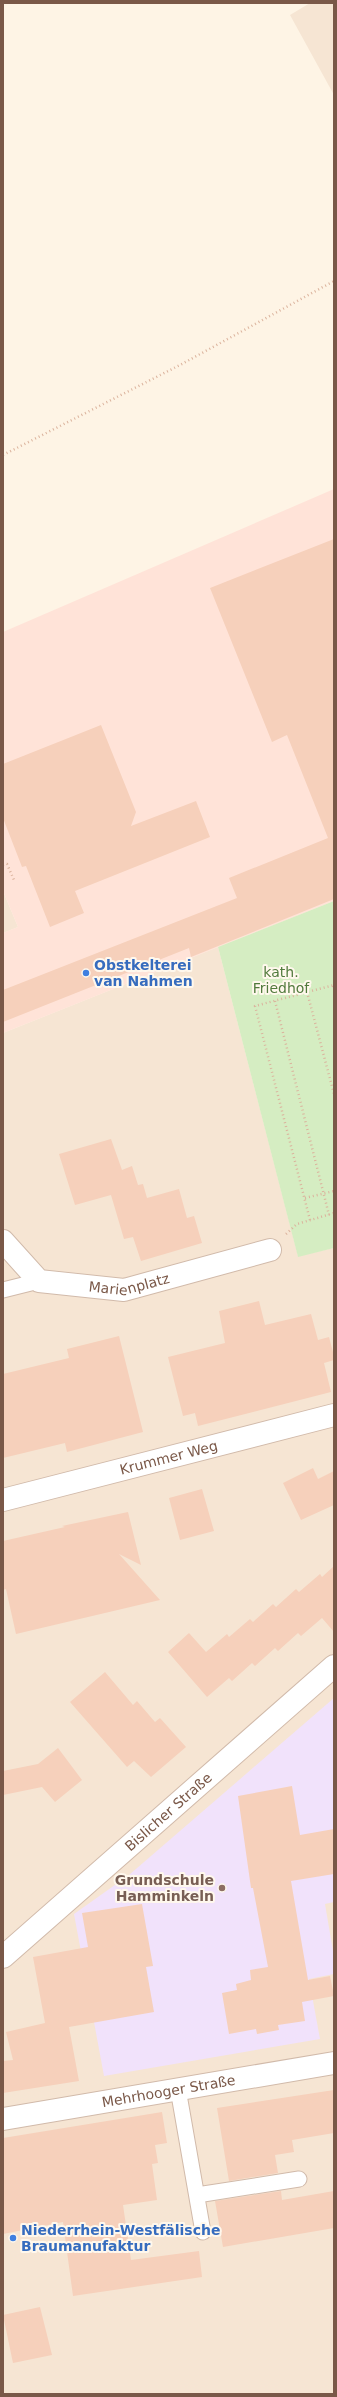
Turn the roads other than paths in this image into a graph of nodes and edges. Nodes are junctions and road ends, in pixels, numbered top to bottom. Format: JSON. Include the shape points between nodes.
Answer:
{"nodes":[{"id":1,"x":3,"y":1241,"type":"edge"},
{"id":2,"x":270,"y":1250,"type":"road end"},
{"id":3,"x":39,"y":1281,"type":"junction"},
{"id":4,"x":3,"y":1290,"type":"edge"},
{"id":5,"x":334,"y":1415,"type":"edge"},
{"id":6,"x":3,"y":1500,"type":"edge"},
{"id":7,"x":334,"y":1666,"type":"edge"},
{"id":8,"x":3,"y":1957,"type":"edge"},
{"id":9,"x":334,"y":2063,"type":"edge"},
{"id":10,"x":178,"y":2089,"type":"junction"},
{"id":11,"x":3,"y":2119,"type":"edge"},
{"id":12,"x":299,"y":2179,"type":"dead end"},
{"id":13,"x":197,"y":2195,"type":"junction"},
{"id":14,"x":203,"y":2232,"type":"dead end"}],
"edges":[{"from":1,"to":3,"type":"street"},
{"from":2,"to":3,"type":"street","name":"Marienplatz","via":[[124,1290]]},
{"from":3,"to":4,"type":"lane"},
{"from":5,"to":6,"type":"street","name":"Krummer Weg"},
{"from":7,"to":8,"type":"street","name":"Bislicher Straße"},
{"from":9,"to":10,"type":"street","name":"Mehrhooger Straße"},
{"from":10,"to":11,"type":"street","name":"Mehrhooger Straße"},
{"from":10,"to":13,"type":"lane"},
{"from":12,"to":13,"type":"lane"},
{"from":13,"to":14,"type":"lane"}]}
